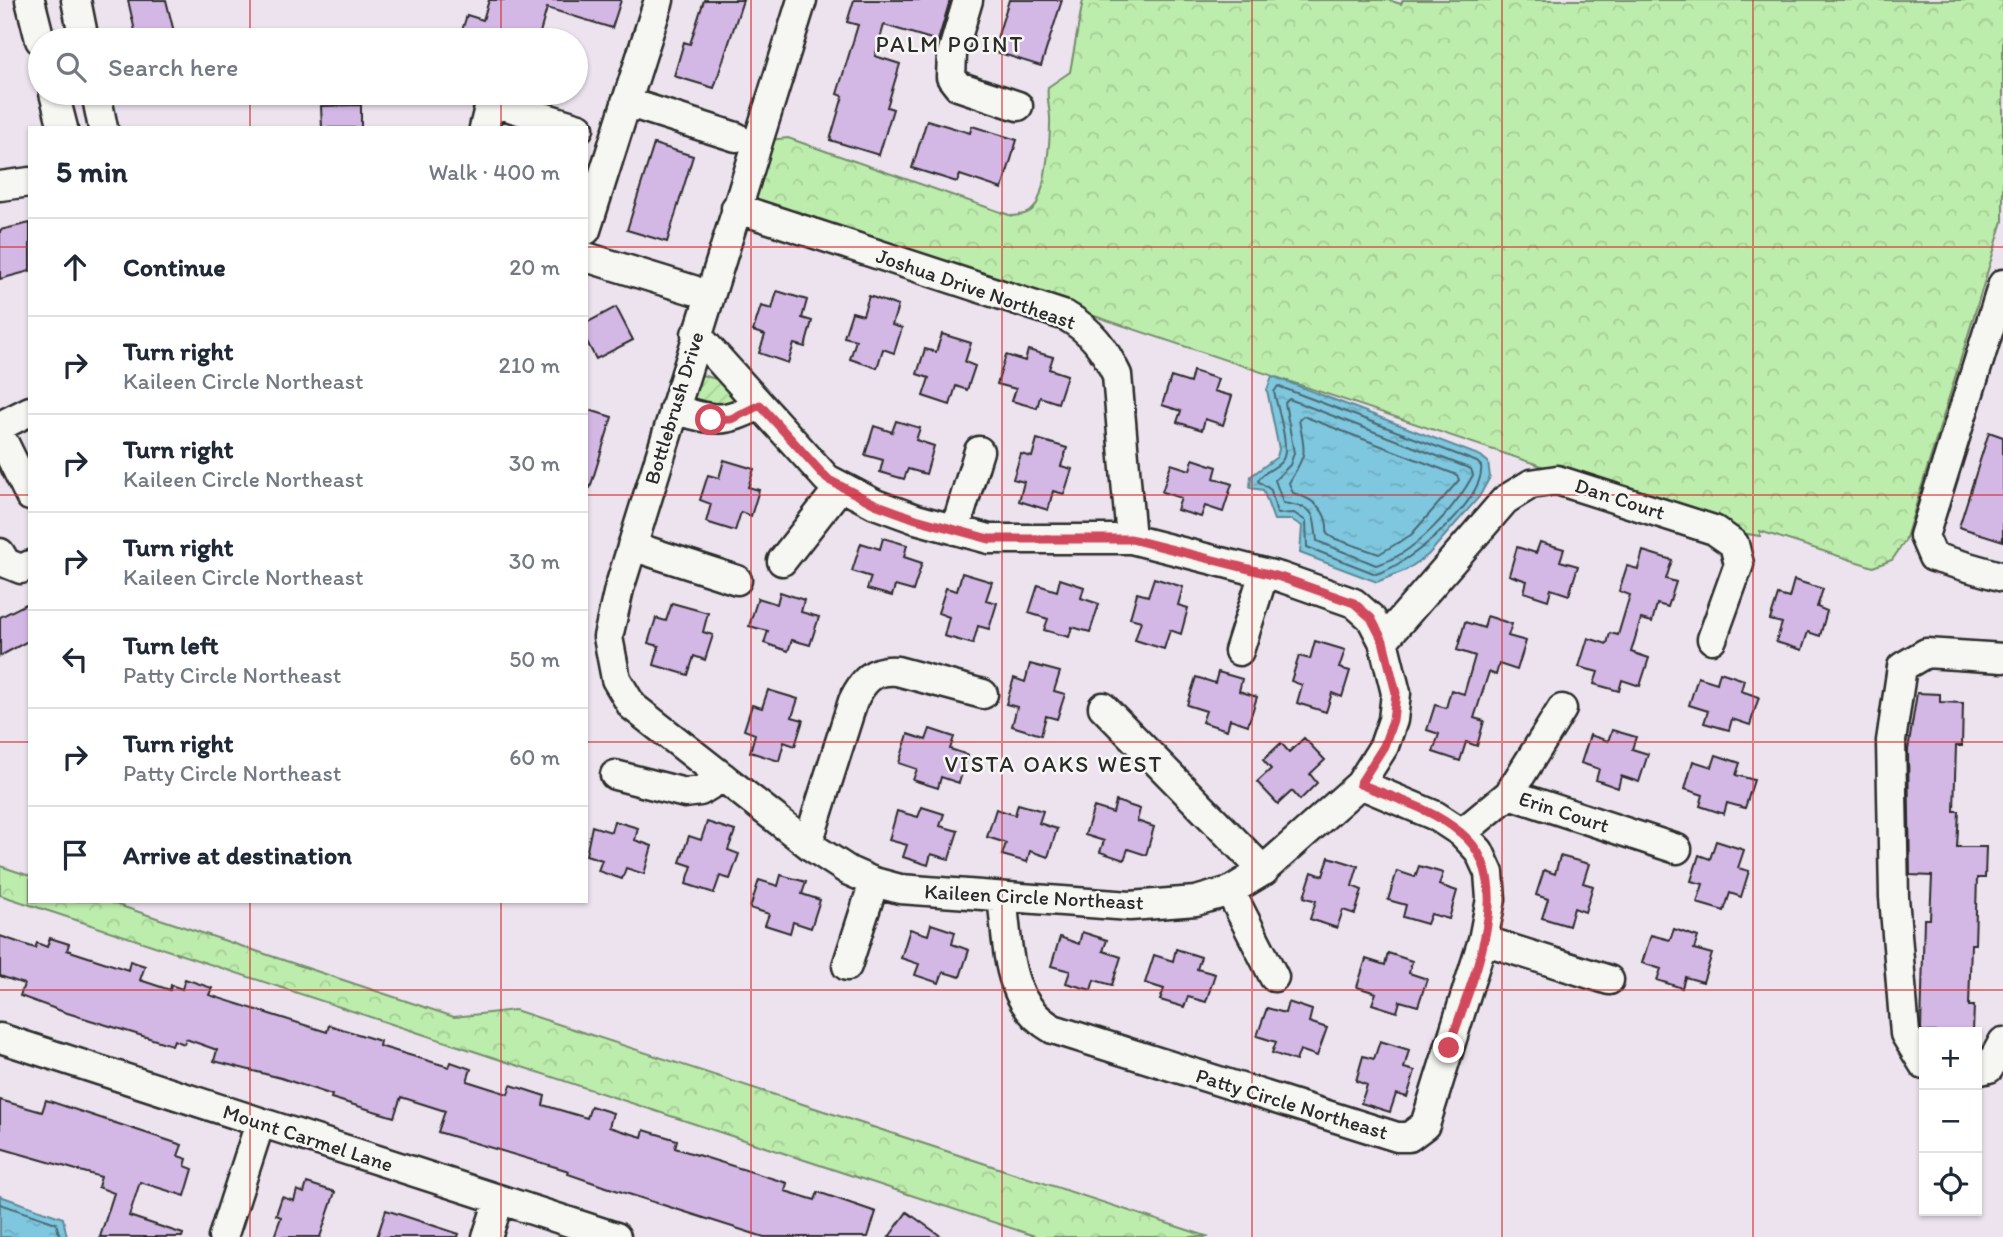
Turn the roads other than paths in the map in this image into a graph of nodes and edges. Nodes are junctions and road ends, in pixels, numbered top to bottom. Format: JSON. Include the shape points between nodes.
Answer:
{"nodes":[{"id":1,"x":30,"y":0,"type":"edge"},
{"id":2,"x":76,"y":0,"type":"edge"},
{"id":3,"x":659,"y":0,"type":"edge"},
{"id":4,"x":802,"y":0,"type":"edge"},
{"id":5,"x":968,"y":0,"type":"edge"},
{"id":6,"x":37,"y":28,"type":"edge"},
{"id":7,"x":82,"y":28,"type":"edge"},
{"id":8,"x":626,"y":102,"type":"junction"},
{"id":9,"x":57,"y":105,"type":"edge"},
{"id":10,"x":98,"y":105,"type":"edge"},
{"id":11,"x":498,"y":105,"type":"edge"},
{"id":12,"x":503,"y":105,"type":"edge"},
{"id":13,"x":1018,"y":106,"type":"dead end"},
{"id":14,"x":62,"y":126,"type":"edge"},
{"id":15,"x":103,"y":126,"type":"edge"},
{"id":16,"x":484,"y":126,"type":"edge"},
{"id":17,"x":572,"y":126,"type":"edge"},
{"id":18,"x":588,"y":131,"type":"edge"},
{"id":19,"x":736,"y":137,"type":"dead end"},
{"id":20,"x":615,"y":138,"type":"junction"},
{"id":21,"x":28,"y":183,"type":"edge"},
{"id":22,"x":0,"y":186,"type":"edge"},
{"id":23,"x":591,"y":198,"type":"edge"},
{"id":24,"x":736,"y":208,"type":"junction"},
{"id":25,"x":588,"y":217,"type":"edge"},
{"id":26,"x":588,"y":258,"type":"edge"},
{"id":27,"x":2003,"y":284,"type":"edge"},
{"id":28,"x":693,"y":290,"type":"dead end"},
{"id":29,"x":696,"y":334,"type":"junction"},
{"id":30,"x":760,"y":405,"type":"junction"},
{"id":31,"x":674,"y":409,"type":"junction"},
{"id":32,"x":28,"y":412,"type":"edge"},
{"id":33,"x":0,"y":426,"type":"edge"},
{"id":34,"x":0,"y":435,"type":"edge"},
{"id":35,"x":979,"y":451,"type":"dead end"},
{"id":36,"x":840,"y":487,"type":"junction"},
{"id":37,"x":28,"y":491,"type":"edge"},
{"id":38,"x":955,"y":530,"type":"junction"},
{"id":39,"x":1131,"y":539,"type":"junction"},
{"id":40,"x":632,"y":546,"type":"junction"},
{"id":41,"x":0,"y":553,"type":"edge"},
{"id":42,"x":782,"y":561,"type":"dead end"},
{"id":43,"x":28,"y":566,"type":"edge"},
{"id":44,"x":1264,"y":573,"type":"junction"},
{"id":45,"x":2003,"y":577,"type":"edge"},
{"id":46,"x":737,"y":580,"type":"dead end"},
{"id":47,"x":1712,"y":639,"type":"dead end"},
{"id":48,"x":1383,"y":641,"type":"junction"},
{"id":49,"x":1239,"y":651,"type":"dead end"},
{"id":50,"x":2003,"y":658,"type":"edge"},
{"id":51,"x":982,"y":694,"type":"dead end"},
{"id":52,"x":1103,"y":707,"type":"dead end"},
{"id":53,"x":1562,"y":709,"type":"dead end"},
{"id":54,"x":615,"y":775,"type":"dead end"},
{"id":55,"x":723,"y":777,"type":"junction"},
{"id":56,"x":1360,"y":784,"type":"junction"},
{"id":57,"x":1509,"y":794,"type":"junction"},
{"id":58,"x":1462,"y":833,"type":"junction"},
{"id":59,"x":808,"y":843,"type":"junction"},
{"id":60,"x":1677,"y":849,"type":"dead end"},
{"id":61,"x":1264,"y":871,"type":"junction"},
{"id":62,"x":874,"y":882,"type":"junction"},
{"id":63,"x":1230,"y":891,"type":"junction"},
{"id":64,"x":1002,"y":898,"type":"junction"},
{"id":65,"x":1483,"y":940,"type":"junction"},
{"id":66,"x":848,"y":966,"type":"dead end"},
{"id":67,"x":1274,"y":977,"type":"dead end"},
{"id":68,"x":1609,"y":980,"type":"dead end"},
{"id":69,"x":0,"y":1038,"type":"edge"},
{"id":70,"x":2003,"y":1042,"type":"edge"},
{"id":71,"x":1919,"y":1057,"type":"edge"},
{"id":72,"x":1982,"y":1070,"type":"edge"},
{"id":73,"x":260,"y":1123,"type":"junction"},
{"id":74,"x":499,"y":1201,"type":"junction"},
{"id":75,"x":223,"y":1237,"type":"edge"},
{"id":76,"x":487,"y":1237,"type":"edge"},
{"id":77,"x":615,"y":1237,"type":"edge"}],
"edges":[{"from":1,"to":6,"type":"street"},
{"from":2,"to":7,"type":"street"},
{"from":3,"to":8,"type":"street"},
{"from":4,"to":24,"type":"street","name":"Bottlebrush Drive"},
{"from":5,"to":13,"type":"street","via":[[950,77],[958,86]]},
{"from":8,"to":19,"type":"street"},
{"from":8,"to":20,"type":"street"},
{"from":9,"to":14,"type":"street"},
{"from":10,"to":15,"type":"street"},
{"from":11,"to":16,"type":"street","via":[[488,112]]},
{"from":12,"to":17,"type":"street"},
{"from":18,"to":20,"type":"street"},
{"from":20,"to":23,"type":"street"},
{"from":21,"to":22,"type":"street"},
{"from":23,"to":25,"type":"street"},
{"from":24,"to":29,"type":"street","name":"Bottlebrush Drive"},
{"from":24,"to":39,"type":"street","name":"Joshua Drive Northeast","via":[[1066,316],[1089,330],[1117,375]]},
{"from":26,"to":28,"type":"street"},
{"from":27,"to":45,"type":"street","via":[[1924,536],[1933,557]]},
{"from":29,"to":30,"type":"street","name":"Kaileen Circle Northeast"},
{"from":29,"to":31,"type":"street","name":"Bottlebrush Drive"},
{"from":30,"to":31,"type":"street","via":[[731,419],[711,420]]},
{"from":30,"to":36,"type":"street","name":"Kaileen Circle Northeast","via":[[827,479]]},
{"from":31,"to":40,"type":"street","name":"Bottlebrush Drive"},
{"from":32,"to":33,"type":"street"},
{"from":34,"to":37,"type":"street"},
{"from":35,"to":38,"type":"street"},
{"from":36,"to":38,"type":"street","name":"Kaileen Circle Northeast","via":[[906,516]]},
{"from":36,"to":42,"type":"street"},
{"from":38,"to":39,"type":"street","name":"Kaileen Circle Northeast","via":[[989,539]]},
{"from":39,"to":44,"type":"street","name":"Kaileen Circle Northeast"},
{"from":40,"to":46,"type":"street"},
{"from":40,"to":55,"type":"street","name":"Bottlebrush Drive","via":[[608,636],[616,680],[632,706]]},
{"from":41,"to":43,"type":"street","via":[[6,563],[21,569]]},
{"from":44,"to":48,"type":"street","name":"Kaileen Circle Northeast","via":[[1354,603],[1371,618]]},
{"from":44,"to":49,"type":"street"},
{"from":47,"to":48,"type":"street","name":"Dan Court","via":[[1739,564],[1734,544],[1714,530],[1557,480],[1531,484],[1506,500]]},
{"from":48,"to":56,"type":"street","name":"Kaileen Circle Northeast","via":[[1396,693],[1393,720],[1384,746]]},
{"from":50,"to":71,"type":"street","via":[[1926,653],[1902,667],[1891,741],[1894,897],[1905,1034]]},
{"from":51,"to":59,"type":"street","via":[[897,671],[885,670],[866,679],[853,701]]},
{"from":52,"to":61,"type":"street"},
{"from":53,"to":57,"type":"street"},
{"from":54,"to":55,"type":"street","via":[[685,793],[700,792]]},
{"from":55,"to":59,"type":"street","name":"Kaileen Circle Northeast"},
{"from":56,"to":58,"type":"street","name":"Patty Circle Northeast","via":[[1436,816]]},
{"from":56,"to":61,"type":"street","name":"Kaileen Circle Northeast"},
{"from":57,"to":58,"type":"street","name":"Erin Court"},
{"from":57,"to":60,"type":"street","name":"Erin Court"},
{"from":58,"to":65,"type":"street","name":"Patty Circle Northeast","via":[[1479,851],[1489,873],[1491,899]]},
{"from":59,"to":62,"type":"street","name":"Kaileen Circle Northeast"},
{"from":61,"to":63,"type":"street","name":"Kaileen Circle Northeast"},
{"from":62,"to":64,"type":"street","name":"Kaileen Circle Northeast","via":[[900,889]]},
{"from":62,"to":66,"type":"street"},
{"from":63,"to":64,"type":"street","name":"Kaileen Circle Northeast","via":[[1196,901],[1130,906]]},
{"from":63,"to":67,"type":"street"},
{"from":64,"to":65,"type":"street","name":"Patty Circle Northeast","via":[[1015,984],[1027,1011],[1040,1022],[1397,1137],[1409,1137],[1425,1125]]},
{"from":65,"to":68,"type":"street"},
{"from":69,"to":73,"type":"street","name":"Mount Carmel Lane"},
{"from":70,"to":72,"type":"street","via":[[1989,1068]]},
{"from":73,"to":74,"type":"street","name":"Mount Carmel Lane"},
{"from":73,"to":75,"type":"street"},
{"from":74,"to":76,"type":"street"},
{"from":74,"to":77,"type":"street","name":"Mount Carmel Lane"}]}
